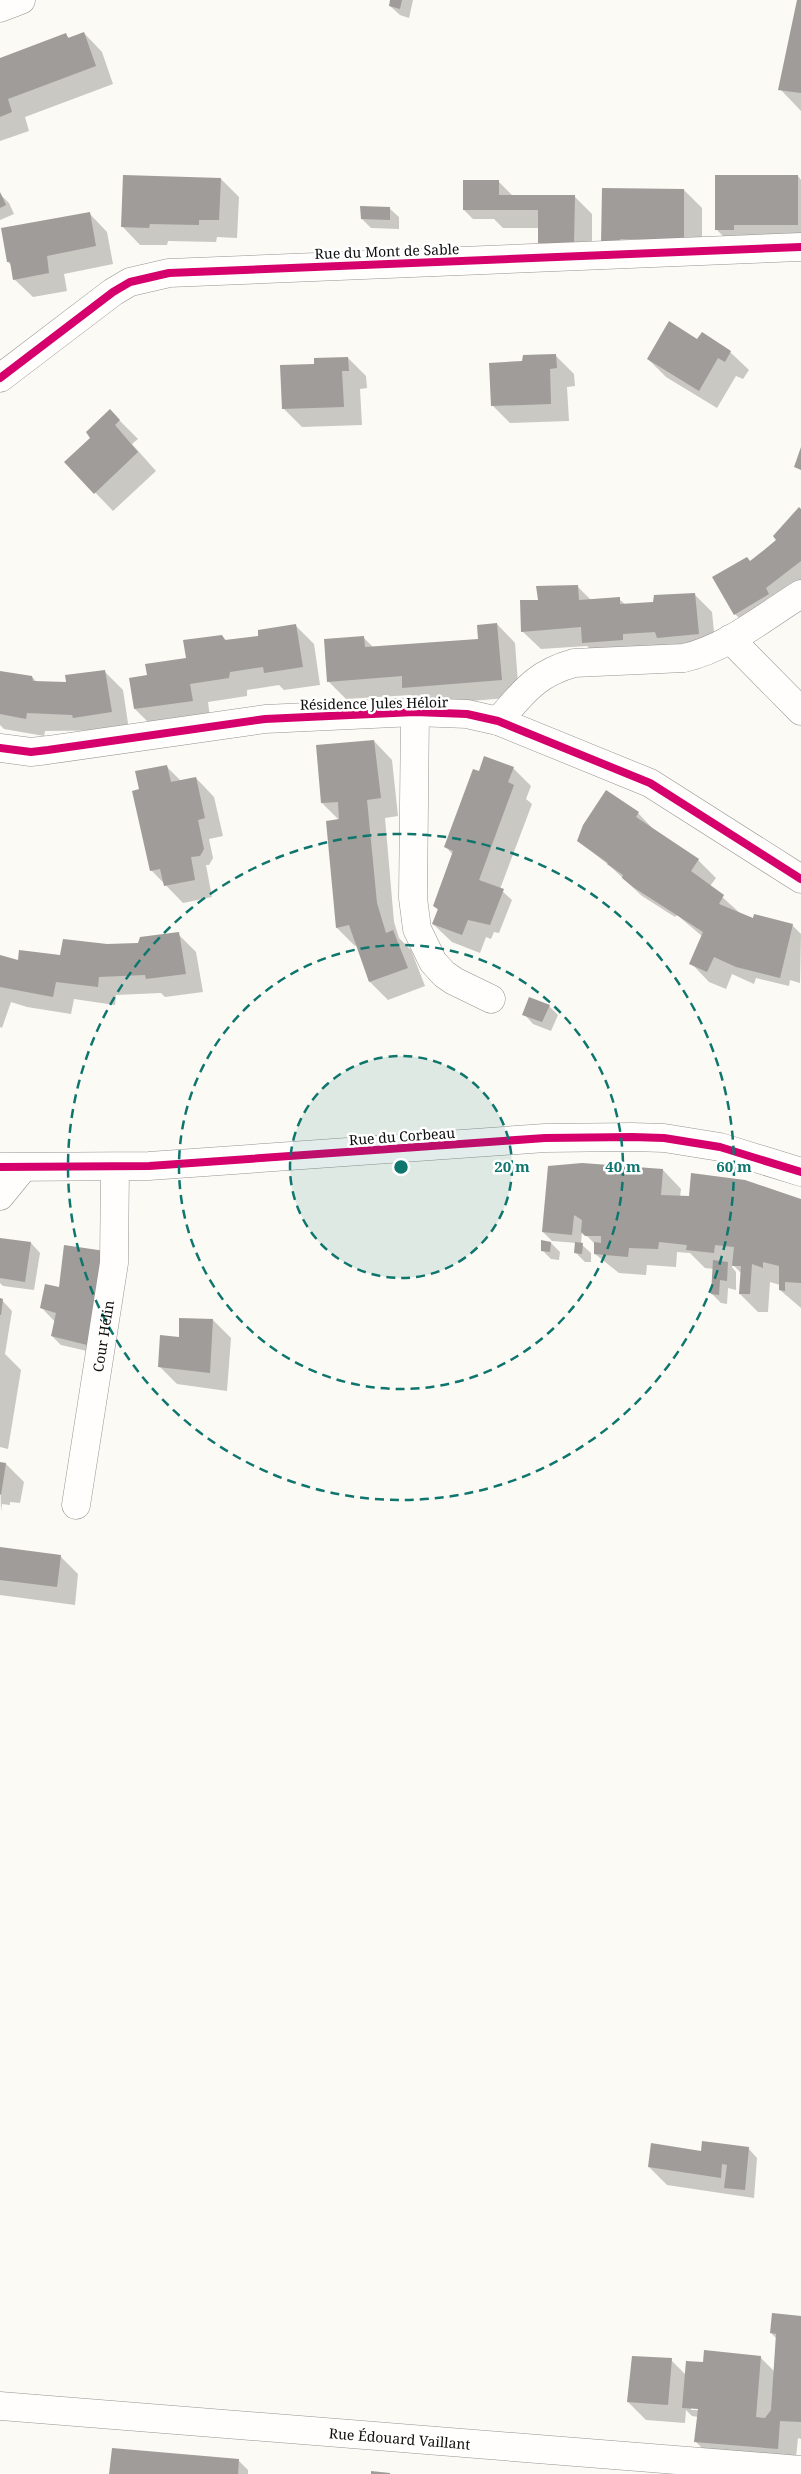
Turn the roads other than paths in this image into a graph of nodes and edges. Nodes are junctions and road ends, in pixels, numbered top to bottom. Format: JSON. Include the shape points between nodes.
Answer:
{"nodes":[{"id":1,"x":21,"y":0,"type":"edge"},
{"id":2,"x":0,"y":8,"type":"edge"},
{"id":3,"x":801,"y":247,"type":"edge"},
{"id":4,"x":3,"y":377,"type":"edge"},
{"id":5,"x":801,"y":594,"type":"edge"},
{"id":6,"x":730,"y":639,"type":"junction"},
{"id":7,"x":801,"y":711,"type":"edge"},
{"id":8,"x":415,"y":712,"type":"junction"},
{"id":9,"x":498,"y":720,"type":"junction"},
{"id":10,"x":0,"y":748,"type":"edge"},
{"id":11,"x":801,"y":879,"type":"edge"},
{"id":12,"x":491,"y":999,"type":"dead end"},
{"id":13,"x":115,"y":1167,"type":"junction"},
{"id":14,"x":11,"y":1168,"type":"edge"},
{"id":15,"x":801,"y":1172,"type":"edge"},
{"id":16,"x":0,"y":1196,"type":"edge"},
{"id":17,"x":76,"y":1505,"type":"dead end"},
{"id":18,"x":0,"y":2406,"type":"edge"},
{"id":19,"x":801,"y":2470,"type":"edge"}],
"edges":[{"from":1,"to":2,"type":"street"},
{"from":3,"to":4,"type":"street","name":"Rue du Mont de Sable","via":[[170,272],[130,282],[113,292]]},
{"from":5,"to":6,"type":"street"},
{"from":6,"to":7,"type":"street"},
{"from":6,"to":9,"type":"street","via":[[684,658],[574,663],[558,668],[538,679]]},
{"from":8,"to":9,"type":"street","name":"Résidence Jules Héloir","via":[[467,714]]},
{"from":8,"to":10,"type":"street","name":"Résidence Jules Héloir","via":[[236,722],[48,750]]},
{"from":8,"to":12,"type":"street","name":"Résidence Jules Héloir","via":[[413,898],[418,930],[433,962],[444,974]]},
{"from":9,"to":11,"type":"street","name":"Résidence Jules Héloir","via":[[650,783]]},
{"from":13,"to":14,"type":"street","name":"Rue du Corbeau"},
{"from":13,"to":15,"type":"street","name":"Rue du Corbeau","via":[[545,1138],[632,1137],[664,1138],[720,1147]]},
{"from":13,"to":17,"type":"street","name":"Cour Hélin","via":[[114,1263]]},
{"from":14,"to":16,"type":"street"},
{"from":18,"to":19,"type":"street","name":"Rue Édouard Vaillant"}]}
